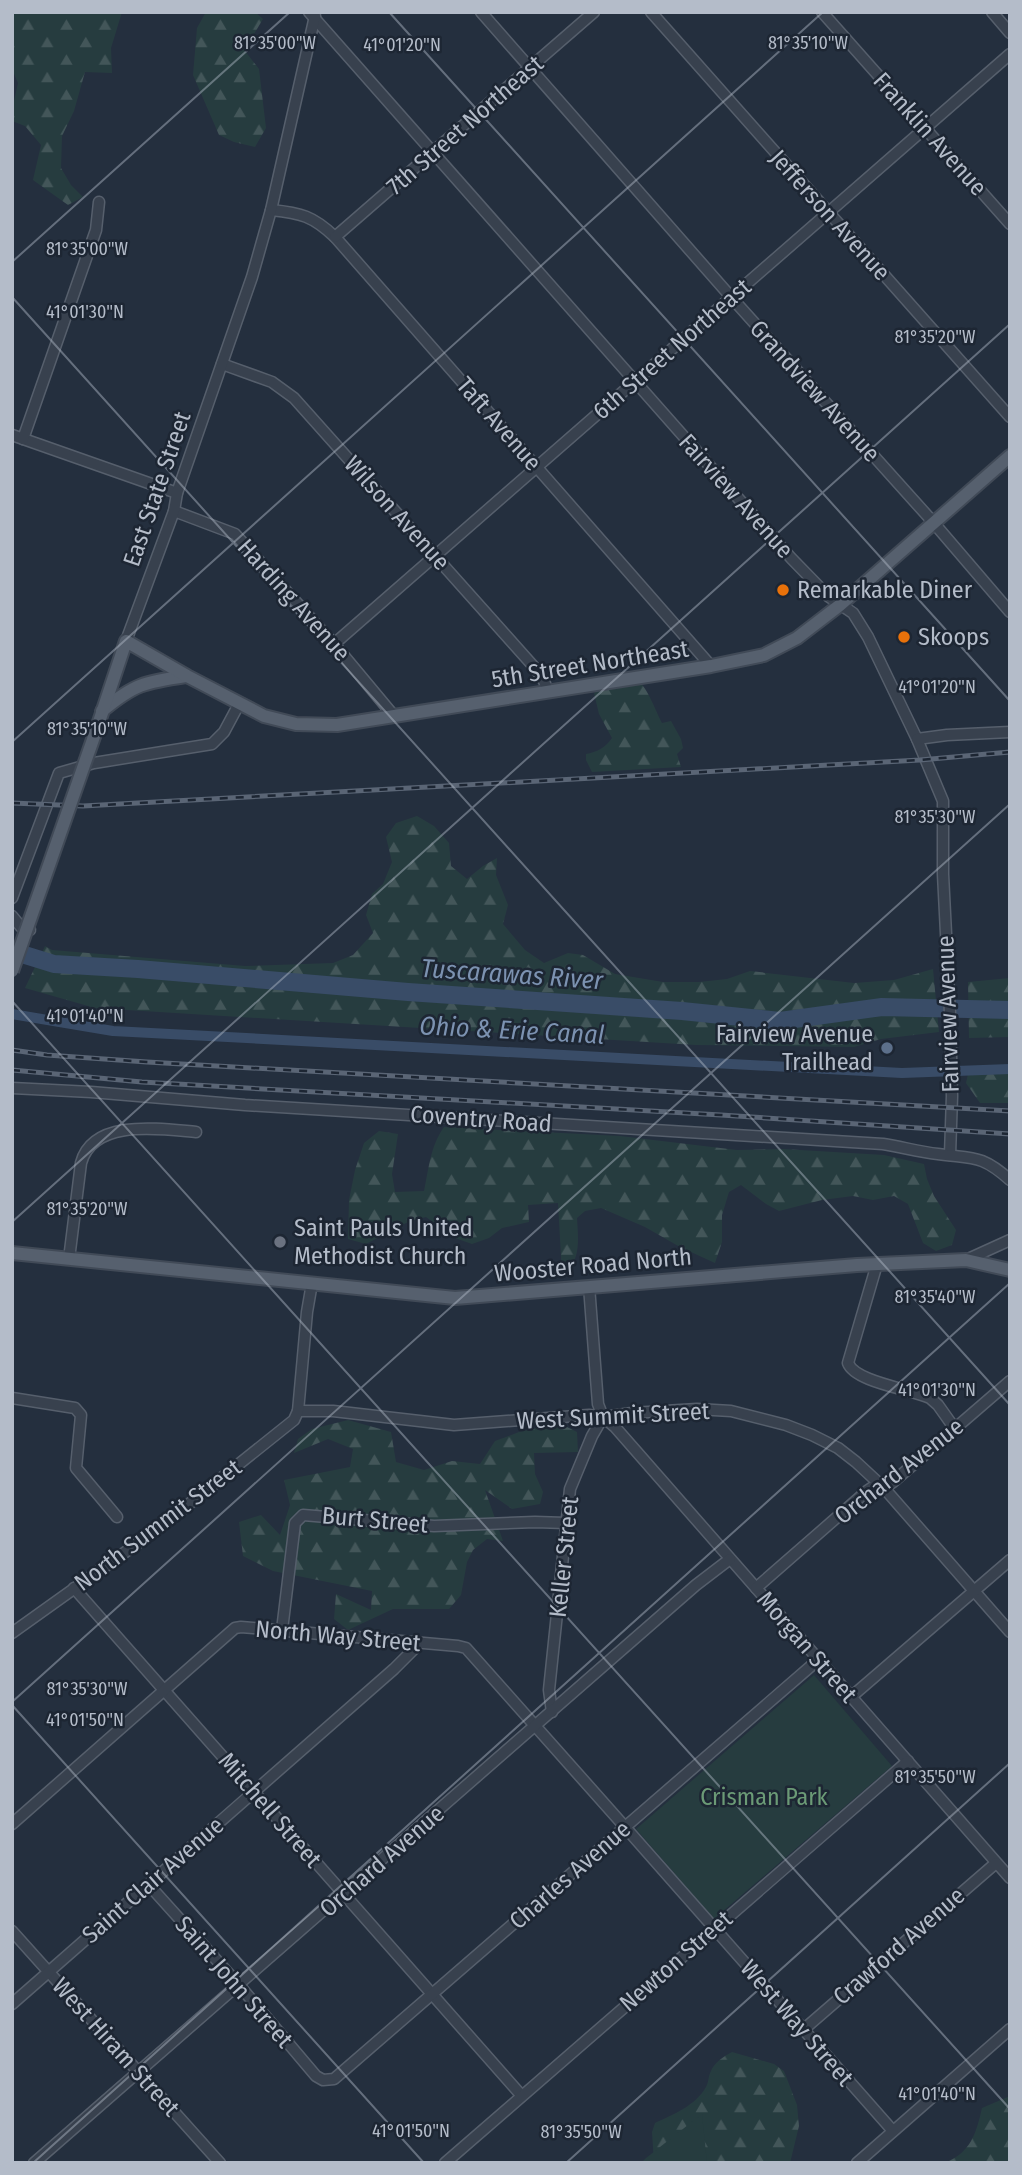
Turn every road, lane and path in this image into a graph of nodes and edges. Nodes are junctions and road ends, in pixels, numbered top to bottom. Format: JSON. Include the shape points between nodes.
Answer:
{"nodes":[{"id":1,"x":481,"y":12,"type":"edge"},
{"id":2,"x":594,"y":12,"type":"edge"},
{"id":3,"x":651,"y":12,"type":"edge"},
{"id":4,"x":822,"y":12,"type":"edge"},
{"id":5,"x":992,"y":12,"type":"edge"},
{"id":6,"x":313,"y":15,"type":"edge"},
{"id":7,"x":1010,"y":33,"type":"edge"},
{"id":8,"x":1010,"y":54,"type":"edge"},
{"id":9,"x":530,"y":68,"type":"junction"},
{"id":10,"x":925,"y":128,"type":"junction"},
{"id":11,"x":433,"y":153,"type":"junction"},
{"id":12,"x":99,"y":202,"type":"dead end"},
{"id":13,"x":271,"y":210,"type":"junction"},
{"id":14,"x":828,"y":213,"type":"junction"},
{"id":15,"x":1010,"y":224,"type":"edge"},
{"id":16,"x":335,"y":237,"type":"junction"},
{"id":17,"x":731,"y":297,"type":"junction"},
{"id":18,"x":222,"y":364,"type":"junction"},
{"id":19,"x":635,"y":381,"type":"junction"},
{"id":20,"x":1010,"y":418,"type":"edge"},
{"id":21,"x":18,"y":437,"type":"edge"},
{"id":22,"x":1010,"y":456,"type":"edge"},
{"id":23,"x":537,"y":467,"type":"junction"},
{"id":24,"x":177,"y":493,"type":"junction"},
{"id":25,"x":174,"y":511,"type":"junction"},
{"id":26,"x":933,"y":522,"type":"junction"},
{"id":27,"x":435,"y":555,"type":"junction"},
{"id":28,"x":839,"y":605,"type":"junction"},
{"id":29,"x":1010,"y":612,"type":"edge"},
{"id":30,"x":126,"y":641,"type":"junction"},
{"id":31,"x":334,"y":644,"type":"junction"},
{"id":32,"x":711,"y":666,"type":"junction"},
{"id":33,"x":187,"y":676,"type":"junction"},
{"id":34,"x":548,"y":692,"type":"junction"},
{"id":35,"x":239,"y":704,"type":"junction"},
{"id":36,"x":102,"y":711,"type":"junction"},
{"id":37,"x":394,"y":716,"type":"junction"},
{"id":38,"x":1010,"y":732,"type":"edge"},
{"id":39,"x":917,"y":739,"type":"junction"},
{"id":40,"x":12,"y":898,"type":"edge"},
{"id":41,"x":12,"y":916,"type":"edge"},
{"id":42,"x":32,"y":931,"type":"dead end"},
{"id":43,"x":12,"y":971,"type":"edge"},
{"id":44,"x":12,"y":1088,"type":"edge"},
{"id":45,"x":196,"y":1132,"type":"dead end"},
{"id":46,"x":950,"y":1155,"type":"junction"},
{"id":47,"x":1010,"y":1180,"type":"edge"},
{"id":48,"x":1010,"y":1240,"type":"edge"},
{"id":49,"x":12,"y":1253,"type":"edge"},
{"id":50,"x":69,"y":1259,"type":"junction"},
{"id":51,"x":965,"y":1260,"type":"junction"},
{"id":52,"x":877,"y":1264,"type":"junction"},
{"id":53,"x":1010,"y":1270,"type":"edge"},
{"id":54,"x":312,"y":1283,"type":"junction"},
{"id":55,"x":589,"y":1286,"type":"junction"},
{"id":56,"x":1010,"y":1381,"type":"edge"},
{"id":57,"x":12,"y":1398,"type":"edge"},
{"id":58,"x":298,"y":1410,"type":"junction"},
{"id":59,"x":603,"y":1418,"type":"junction"},
{"id":60,"x":955,"y":1429,"type":"junction"},
{"id":61,"x":884,"y":1488,"type":"junction"},
{"id":62,"x":117,"y":1517,"type":"dead end"},
{"id":63,"x":566,"y":1523,"type":"junction"},
{"id":64,"x":730,"y":1559,"type":"junction"},
{"id":65,"x":1010,"y":1560,"type":"edge"},
{"id":66,"x":74,"y":1588,"type":"junction"},
{"id":67,"x":756,"y":1588,"type":"junction"},
{"id":68,"x":975,"y":1591,"type":"junction"},
{"id":69,"x":282,"y":1630,"type":"junction"},
{"id":70,"x":1010,"y":1632,"type":"edge"},
{"id":71,"x":12,"y":1633,"type":"edge"},
{"id":72,"x":417,"y":1643,"type":"junction"},
{"id":73,"x":818,"y":1660,"type":"junction"},
{"id":74,"x":165,"y":1690,"type":"junction"},
{"id":75,"x":850,"y":1697,"type":"junction"},
{"id":76,"x":552,"y":1712,"type":"junction"},
{"id":77,"x":536,"y":1726,"type":"junction"},
{"id":78,"x":908,"y":1761,"type":"junction"},
{"id":79,"x":254,"y":1793,"type":"junction"},
{"id":80,"x":12,"y":1824,"type":"edge"},
{"id":81,"x":625,"y":1827,"type":"junction"},
{"id":82,"x":996,"y":1863,"type":"junction"},
{"id":83,"x":1010,"y":1878,"type":"edge"},
{"id":84,"x":149,"y":1885,"type":"junction"},
{"id":85,"x":344,"y":1894,"type":"junction"},
{"id":86,"x":714,"y":1928,"type":"junction"},
{"id":87,"x":12,"y":1931,"type":"edge"},
{"id":88,"x":49,"y":1972,"type":"junction"},
{"id":89,"x":239,"y":1985,"type":"junction"},
{"id":90,"x":433,"y":1995,"type":"junction"},
{"id":91,"x":12,"y":2004,"type":"edge"},
{"id":92,"x":1010,"y":2029,"type":"edge"},
{"id":93,"x":803,"y":2030,"type":"junction"},
{"id":94,"x":140,"y":2072,"type":"junction"},
{"id":95,"x":319,"y":2078,"type":"joint"},
{"id":96,"x":521,"y":2095,"type":"junction"},
{"id":97,"x":893,"y":2131,"type":"junction"},
{"id":98,"x":34,"y":2163,"type":"edge"},
{"id":99,"x":220,"y":2163,"type":"edge"},
{"id":100,"x":445,"y":2163,"type":"edge"},
{"id":101,"x":857,"y":2163,"type":"edge"}],
"edges":[{"from":1,"to":9,"type":"street","name":"Grandview Avenue"},
{"from":2,"to":9,"type":"street","name":"7th Street Northeast"},
{"from":3,"to":14,"type":"street","name":"Jefferson Avenue"},
{"from":4,"to":10,"type":"street","name":"Franklin Avenue"},
{"from":5,"to":7,"type":"street"},
{"from":6,"to":11,"type":"street","name":"Fairview Avenue"},
{"from":6,"to":13,"type":"street","name":"East State Street"},
{"from":8,"to":10,"type":"street","name":"6th Street Northeast"},
{"from":9,"to":11,"type":"street","name":"7th Street Northeast"},
{"from":9,"to":17,"type":"street","name":"Grandview Avenue"},
{"from":10,"to":14,"type":"street","name":"6th Street Northeast"},
{"from":10,"to":15,"type":"street","name":"Franklin Avenue"},
{"from":11,"to":16,"type":"street","name":"7th Street Northeast"},
{"from":11,"to":19,"type":"street","name":"Fairview Avenue"},
{"from":12,"to":21,"type":"street","via":[[96,230]]},
{"from":13,"to":16,"type":"street","name":"Taft Avenue","via":[[306,216]]},
{"from":13,"to":18,"type":"street","name":"East State Street"},
{"from":14,"to":17,"type":"street","name":"6th Street Northeast"},
{"from":14,"to":20,"type":"street","name":"Jefferson Avenue"},
{"from":16,"to":23,"type":"street","name":"Taft Avenue"},
{"from":17,"to":19,"type":"street","name":"6th Street Northeast"},
{"from":17,"to":26,"type":"street","name":"Grandview Avenue"},
{"from":18,"to":24,"type":"street","name":"East State Street"},
{"from":18,"to":27,"type":"street","name":"Wilson Avenue","via":[[272,382],[294,398]]},
{"from":19,"to":23,"type":"street","name":"6th Street Northeast"},
{"from":19,"to":28,"type":"street","name":"Fairview Avenue","via":[[791,558]]},
{"from":21,"to":24,"type":"street"},
{"from":22,"to":26,"type":"main road","name":"5th Street Northeast"},
{"from":23,"to":27,"type":"street","name":"6th Street Northeast"},
{"from":23,"to":32,"type":"street","name":"Taft Avenue"},
{"from":24,"to":25,"type":"street","name":"East State Street"},
{"from":25,"to":30,"type":"street","name":"East State Street"},
{"from":25,"to":31,"type":"street","name":"Harding Avenue","via":[[235,534]]},
{"from":26,"to":28,"type":"main road","name":"5th Street Northeast"},
{"from":26,"to":29,"type":"street","name":"Grandview Avenue"},
{"from":27,"to":31,"type":"street","name":"6th Street Northeast"},
{"from":27,"to":34,"type":"street","name":"Wilson Avenue","via":[[535,668]]},
{"from":28,"to":32,"type":"main road","name":"5th Street Northeast","via":[[782,647]]},
{"from":28,"to":39,"type":"street","name":"Fairview Avenue","via":[[853,613],[869,637]]},
{"from":30,"to":33,"type":"main road","name":"5th Street Northeast"},
{"from":30,"to":36,"type":"main road","name":"East State Street"},
{"from":31,"to":37,"type":"street","name":"Harding Avenue"},
{"from":32,"to":34,"type":"main road","name":"5th Street Northeast"},
{"from":33,"to":35,"type":"main road","name":"5th Street Northeast"},
{"from":33,"to":36,"type":"main road","via":[[134,687]]},
{"from":34,"to":37,"type":"main road","name":"5th Street Northeast"},
{"from":35,"to":37,"type":"main road","name":"5th Street Northeast","via":[[296,724],[337,725]]},
{"from":35,"to":40,"type":"street","via":[[212,744],[59,773]]},
{"from":36,"to":43,"type":"main road","name":"East State Street","bridge":true},
{"from":38,"to":39,"type":"street"},
{"from":39,"to":46,"type":"street","name":"Fairview Avenue","via":[[943,801]]},
{"from":41,"to":42,"type":"street"},
{"from":44,"to":46,"type":"street","name":"Coventry Road","via":[[883,1144]]},
{"from":45,"to":50,"type":"street","via":[[134,1129],[98,1139],[86,1149]]},
{"from":46,"to":47,"type":"street","name":"Coventry Road","via":[[979,1159]]},
{"from":48,"to":51,"type":"street"},
{"from":49,"to":50,"type":"main road","name":"Wooster Road North"},
{"from":50,"to":54,"type":"main road","name":"Wooster Road North"},
{"from":51,"to":52,"type":"main road","name":"Wooster Road North"},
{"from":51,"to":53,"type":"main road","name":"Wooster Road North"},
{"from":52,"to":55,"type":"main road","name":"Wooster Road North"},
{"from":52,"to":60,"type":"street","via":[[849,1367],[862,1376],[930,1398]]},
{"from":54,"to":55,"type":"main road","name":"Wooster Road North","via":[[455,1298]]},
{"from":54,"to":58,"type":"street"},
{"from":55,"to":59,"type":"street"},
{"from":56,"to":60,"type":"street","name":"Orchard Avenue"},
{"from":57,"to":62,"type":"street","via":[[75,1408],[81,1415],[76,1468]]},
{"from":58,"to":59,"type":"street","name":"West Summit Street","via":[[454,1425],[589,1415]]},
{"from":58,"to":66,"type":"street","name":"North Summit Street","via":[[286,1428],[207,1491]]},
{"from":59,"to":61,"type":"street","name":"West Summit Street","via":[[697,1409],[731,1411],[786,1425],[838,1448]]},
{"from":59,"to":63,"type":"street","name":"Keller Street","via":[[570,1489]]},
{"from":59,"to":64,"type":"street","name":"Morgan Street"},
{"from":60,"to":61,"type":"street","name":"Orchard Avenue"},
{"from":61,"to":67,"type":"street","name":"Orchard Avenue","via":[[867,1491]]},
{"from":61,"to":68,"type":"street","name":"West Summit Street"},
{"from":63,"to":69,"type":"street","name":"Burt Street","via":[[434,1526],[303,1515],[295,1523]]},
{"from":63,"to":76,"type":"street","name":"Keller Street","via":[[549,1690]]},
{"from":64,"to":67,"type":"street","name":"Morgan Street"},
{"from":64,"to":76,"type":"street","name":"Orchard Avenue"},
{"from":65,"to":68,"type":"street"},
{"from":66,"to":71,"type":"street","name":"North Summit Street"},
{"from":66,"to":74,"type":"street","name":"Mitchell Street"},
{"from":67,"to":73,"type":"street","name":"Morgan Street"},
{"from":68,"to":70,"type":"street","name":"West Summit Street"},
{"from":68,"to":75,"type":"street"},
{"from":69,"to":72,"type":"street","name":"North Way Street"},
{"from":69,"to":74,"type":"street","name":"North Way Street","via":[[235,1628]]},
{"from":72,"to":77,"type":"street","name":"North Way Street","via":[[466,1648]]},
{"from":72,"to":79,"type":"street","name":"Saint Clair Avenue","via":[[394,1669]]},
{"from":73,"to":75,"type":"street","name":"Morgan Street"},
{"from":73,"to":81,"type":"street","name":"Charles Avenue"},
{"from":74,"to":79,"type":"street","name":"Mitchell Street"},
{"from":74,"to":80,"type":"street","name":"North Way Street"},
{"from":75,"to":78,"type":"street","name":"Morgan Street"},
{"from":76,"to":77,"type":"street","name":"Orchard Avenue"},
{"from":77,"to":81,"type":"street","name":"West Way Street"},
{"from":77,"to":85,"type":"street","name":"Orchard Avenue"},
{"from":78,"to":82,"type":"street","name":"Morgan Street"},
{"from":78,"to":86,"type":"street","name":"Newton Street"},
{"from":79,"to":84,"type":"street","name":"Saint Clair Avenue"},
{"from":79,"to":85,"type":"street","name":"Mitchell Street"},
{"from":81,"to":86,"type":"street","name":"West Way Street"},
{"from":81,"to":90,"type":"street","name":"Charles Avenue"},
{"from":82,"to":83,"type":"street","name":"Morgan Street"},
{"from":82,"to":93,"type":"street","name":"Crawford Avenue"},
{"from":84,"to":88,"type":"street","name":"Saint Clair Avenue"},
{"from":84,"to":89,"type":"street","name":"Saint John Street"},
{"from":85,"to":89,"type":"street","name":"Orchard Avenue"},
{"from":85,"to":90,"type":"street","name":"Mitchell Street"},
{"from":86,"to":93,"type":"street","name":"West Way Street"},
{"from":86,"to":96,"type":"street","name":"Newton Street"},
{"from":87,"to":88,"type":"street","name":"West Hiram Street"},
{"from":88,"to":91,"type":"street","name":"Saint Clair Avenue"},
{"from":88,"to":94,"type":"street","name":"West Hiram Street"},
{"from":89,"to":94,"type":"street","name":"Orchard Avenue"},
{"from":89,"to":95,"type":"street","name":"Saint John Street"},
{"from":90,"to":95,"type":"street","name":"Charles Avenue","via":[[343,2073],[330,2081]]},
{"from":90,"to":96,"type":"street","name":"Mitchell Street"},
{"from":92,"to":97,"type":"street"},
{"from":93,"to":97,"type":"street","name":"West Way Street"},
{"from":94,"to":98,"type":"street","name":"Orchard Avenue"},
{"from":94,"to":99,"type":"street","name":"West Hiram Street"},
{"from":96,"to":100,"type":"street","name":"Newton Street"},
{"from":97,"to":101,"type":"street"}]}
